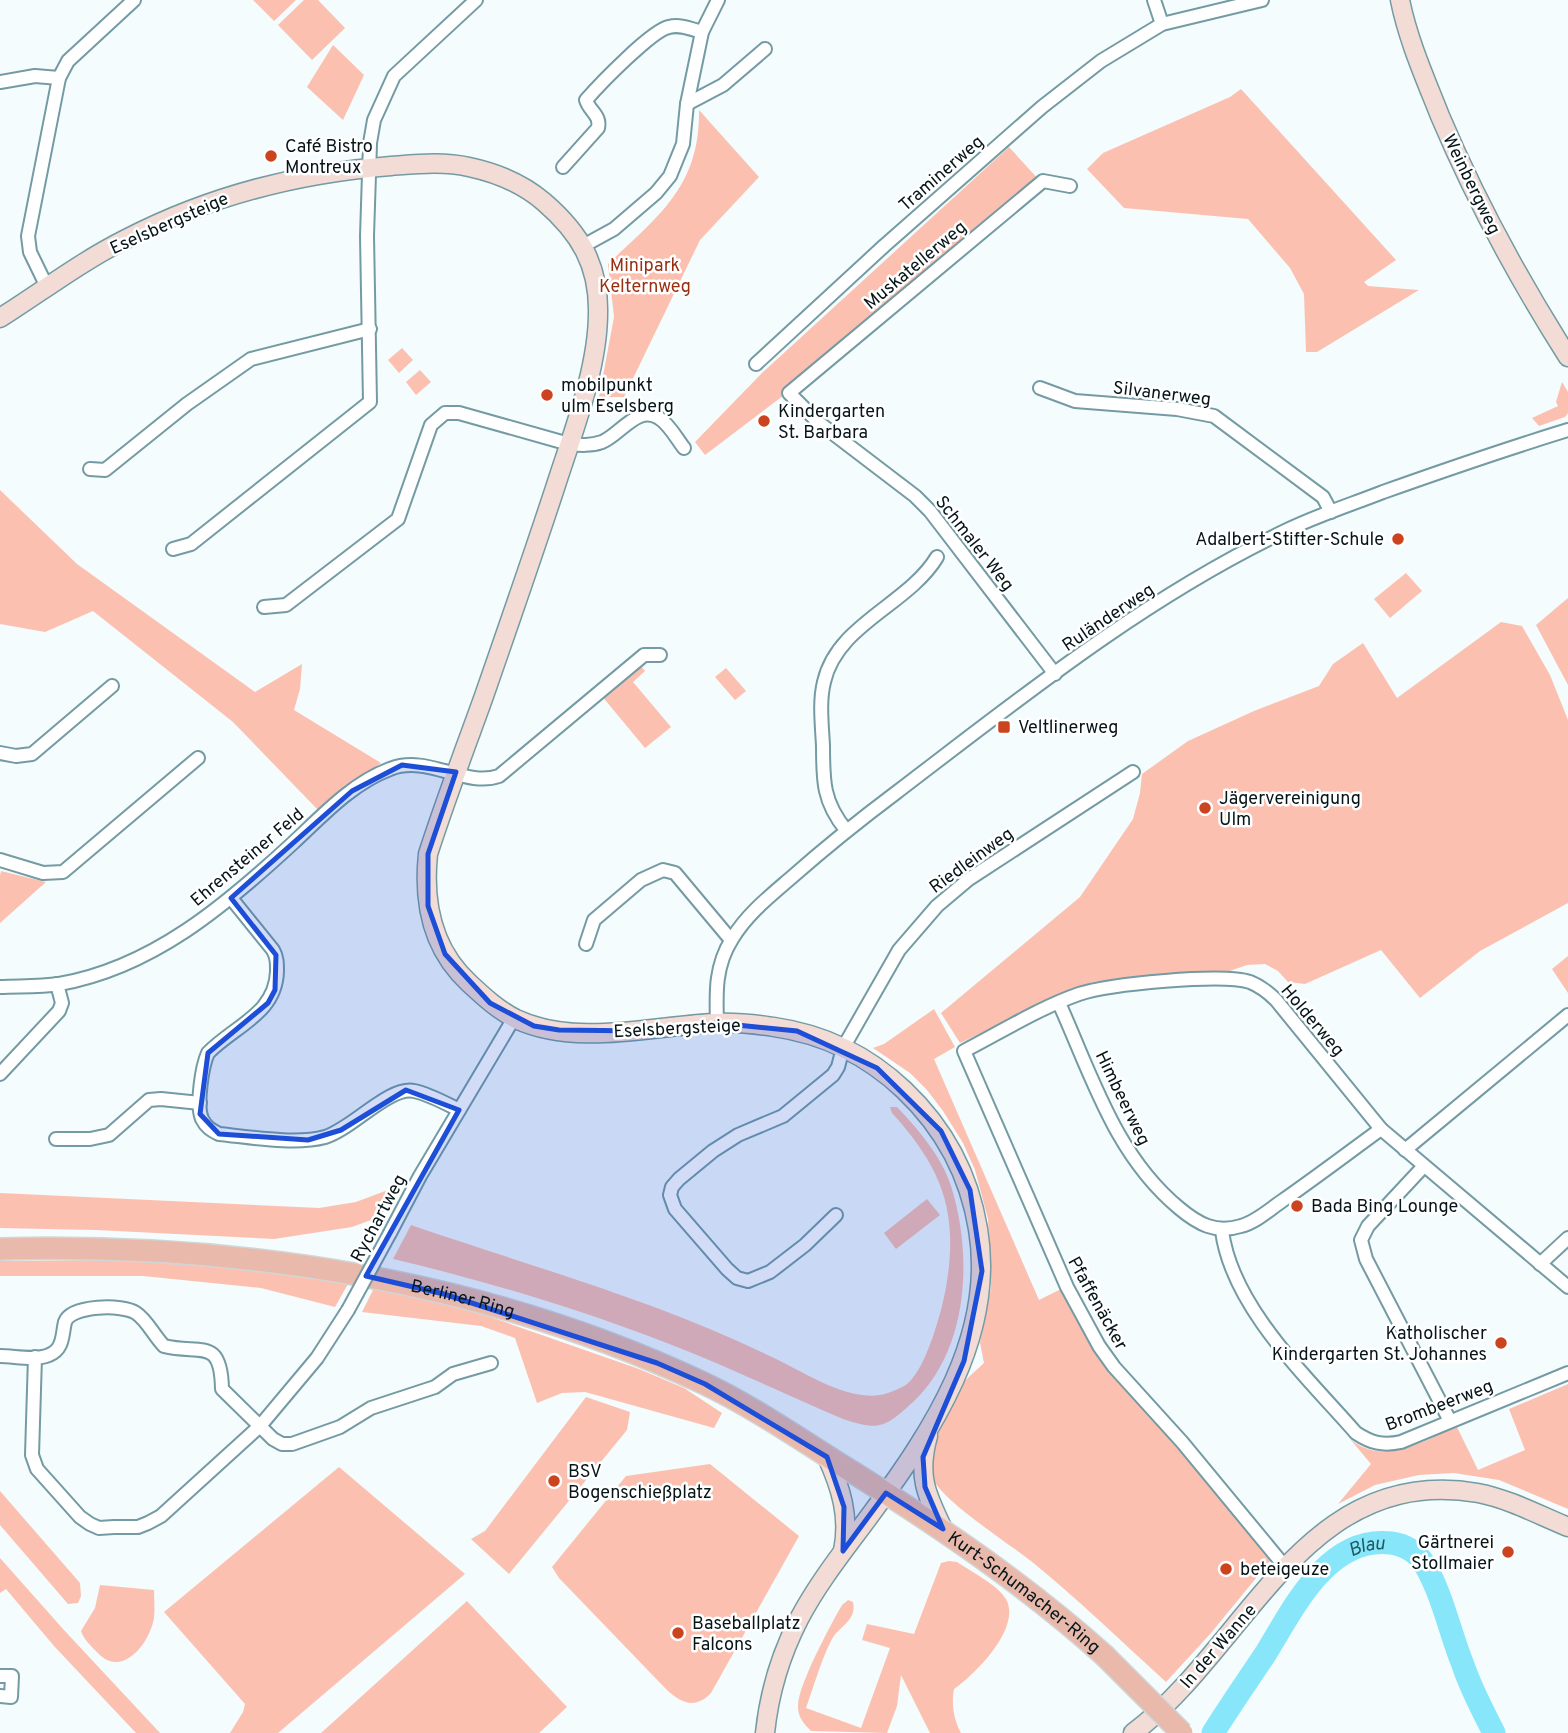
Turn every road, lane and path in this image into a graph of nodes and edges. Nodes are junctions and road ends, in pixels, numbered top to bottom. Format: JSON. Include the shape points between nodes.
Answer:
{"nodes":[{"id":1,"x":134,"y":0,"type":"edge"},
{"id":2,"x":476,"y":0,"type":"edge"},
{"id":3,"x":718,"y":0,"type":"edge"},
{"id":4,"x":1154,"y":0,"type":"edge"},
{"id":5,"x":1262,"y":0,"type":"edge"},
{"id":6,"x":1399,"y":0,"type":"edge"},
{"id":7,"x":1162,"y":24,"type":"junction"},
{"id":8,"x":702,"y":32,"type":"junction"},
{"id":9,"x":765,"y":49,"type":"dead end"},
{"id":10,"x":59,"y":78,"type":"junction"},
{"id":11,"x":0,"y":82,"type":"edge"},
{"id":12,"x":687,"y":104,"type":"junction"},
{"id":13,"x":563,"y":167,"type":"dead end"},
{"id":14,"x":369,"y":168,"type":"junction"},
{"id":15,"x":1070,"y":186,"type":"dead end"},
{"id":16,"x":583,"y":246,"type":"junction"},
{"id":17,"x":47,"y":287,"type":"junction"},
{"id":18,"x":0,"y":318,"type":"edge"},
{"id":19,"x":370,"y":329,"type":"junction"},
{"id":20,"x":1568,"y":357,"type":"edge"},
{"id":21,"x":755,"y":364,"type":"dead end"},
{"id":22,"x":1040,"y":388,"type":"dead end"},
{"id":23,"x":789,"y":393,"type":"joint"},
{"id":24,"x":1568,"y":430,"type":"edge"},
{"id":25,"x":569,"y":444,"type":"junction"},
{"id":26,"x":684,"y":448,"type":"dead end"},
{"id":27,"x":90,"y":469,"type":"dead end"},
{"id":28,"x":1331,"y":512,"type":"junction"},
{"id":29,"x":173,"y":549,"type":"dead end"},
{"id":30,"x":937,"y":557,"type":"dead end"},
{"id":31,"x":264,"y":607,"type":"dead end"},
{"id":32,"x":660,"y":655,"type":"dead end"},
{"id":33,"x":1055,"y":674,"type":"junction"},
{"id":34,"x":112,"y":686,"type":"dead end"},
{"id":35,"x":0,"y":753,"type":"edge"},
{"id":36,"x":198,"y":758,"type":"dead end"},
{"id":37,"x":456,"y":772,"type":"junction"},
{"id":38,"x":1133,"y":772,"type":"dead end"},
{"id":39,"x":846,"y":830,"type":"junction"},
{"id":40,"x":0,"y":860,"type":"edge"},
{"id":41,"x":231,"y":898,"type":"junction"},
{"id":42,"x":731,"y":940,"type":"junction"},
{"id":43,"x":586,"y":944,"type":"dead end"},
{"id":44,"x":57,"y":984,"type":"junction"},
{"id":45,"x":0,"y":987,"type":"edge"},
{"id":46,"x":1059,"y":1003,"type":"junction"},
{"id":47,"x":1568,"y":1015,"type":"edge"},
{"id":48,"x":514,"y":1018,"type":"junction"},
{"id":49,"x":717,"y":1023,"type":"junction"},
{"id":50,"x":843,"y":1048,"type":"junction"},
{"id":51,"x":964,"y":1051,"type":"joint"},
{"id":52,"x":0,"y":1074,"type":"edge"},
{"id":53,"x":200,"y":1103,"type":"junction"},
{"id":54,"x":459,"y":1110,"type":"junction"},
{"id":55,"x":1381,"y":1129,"type":"junction"},
{"id":56,"x":56,"y":1139,"type":"dead end"},
{"id":57,"x":1405,"y":1150,"type":"junction"},
{"id":58,"x":1423,"y":1167,"type":"junction"},
{"id":59,"x":835,"y":1215,"type":"dead end"},
{"id":60,"x":1222,"y":1231,"type":"junction"},
{"id":61,"x":1568,"y":1238,"type":"edge"},
{"id":62,"x":0,"y":1249,"type":"edge"},
{"id":63,"x":1540,"y":1264,"type":"junction"},
{"id":64,"x":1568,"y":1287,"type":"edge"},
{"id":65,"x":0,"y":1356,"type":"edge"},
{"id":66,"x":35,"y":1357,"type":"junction"},
{"id":67,"x":491,"y":1363,"type":"dead end"},
{"id":68,"x":1568,"y":1373,"type":"edge"},
{"id":69,"x":937,"y":1413,"type":"junction"},
{"id":70,"x":1450,"y":1421,"type":"junction"},
{"id":71,"x":260,"y":1426,"type":"junction"},
{"id":72,"x":827,"y":1457,"type":"junction"},
{"id":73,"x":886,"y":1493,"type":"junction"},
{"id":74,"x":1568,"y":1527,"type":"edge"},
{"id":75,"x":943,"y":1529,"type":"junction"},
{"id":76,"x":843,"y":1551,"type":"junction"},
{"id":77,"x":1286,"y":1568,"type":"junction"},
{"id":78,"x":0,"y":1675,"type":"edge"},
{"id":79,"x":0,"y":1696,"type":"edge"},
{"id":80,"x":766,"y":1730,"type":"edge"},
{"id":81,"x":1133,"y":1733,"type":"edge"},
{"id":82,"x":1182,"y":1733,"type":"edge"}],
"edges":[{"from":1,"to":10,"type":"street","via":[[68,61]]},
{"from":2,"to":14,"type":"street","via":[[394,76],[374,120]]},
{"from":3,"to":8,"type":"street"},
{"from":4,"to":7,"type":"street"},
{"from":5,"to":7,"type":"street","name":"Traminerweg"},
{"from":6,"to":20,"type":"street","name":"Weinbergweg","via":[[1429,88],[1469,181],[1525,288]]},
{"from":7,"to":21,"type":"street","name":"Traminerweg","via":[[1101,61],[1042,107]]},
{"from":8,"to":12,"type":"street"},
{"from":8,"to":13,"type":"street","via":[[666,27],[610,76],[586,100],[597,116],[598,128]]},
{"from":9,"to":12,"type":"street","via":[[723,85]]},
{"from":10,"to":11,"type":"street","via":[[35,76]]},
{"from":10,"to":17,"type":"street","via":[[28,236],[30,252]]},
{"from":12,"to":16,"type":"street","via":[[683,144],[670,176],[614,229]]},
{"from":14,"to":16,"type":"street","name":"Eselsbergsteige","via":[[444,163],[505,177],[552,209]]},
{"from":14,"to":17,"type":"street","name":"Eselsbergsteige","via":[[300,178],[198,206],[124,240]]},
{"from":14,"to":19,"type":"street"},
{"from":15,"to":23,"type":"street","name":"Muskatellerweg","via":[[1043,181]]},
{"from":16,"to":25,"type":"street","name":"Eselsbergsteige","via":[[592,266],[598,316],[586,389]]},
{"from":17,"to":18,"type":"street","name":"Eselsbergsteige"},
{"from":19,"to":27,"type":"street","via":[[251,359],[105,470]]},
{"from":19,"to":29,"type":"street","via":[[370,402],[191,544]]},
{"from":22,"to":28,"type":"street","name":"Silvanerweg","via":[[1074,401],[1214,416],[1323,497]]},
{"from":23,"to":33,"type":"street","name":"Schmaler Weg","via":[[818,422],[930,511]]},
{"from":24,"to":28,"type":"street","name":"Ruländerweg"},
{"from":25,"to":26,"type":"street","via":[[605,441],[637,417],[649,414],[660,418]]},
{"from":25,"to":31,"type":"street","via":[[459,413],[444,413],[429,430],[398,519],[286,605]]},
{"from":25,"to":37,"type":"street","name":"Eselsbergsteige"},
{"from":28,"to":33,"type":"street","name":"Ruländerweg","via":[[1220,565]]},
{"from":30,"to":39,"type":"street","via":[[913,587],[849,639],[827,671],[822,693],[823,775],[831,809]]},
{"from":32,"to":37,"type":"street","name":"Ehrensteiner Feld","via":[[644,655],[499,776],[477,779]]},
{"from":33,"to":39,"type":"street","name":"Ruländerweg"},
{"from":34,"to":35,"type":"street","via":[[32,754]]},
{"from":36,"to":40,"type":"street","via":[[63,872],[43,873]]},
{"from":37,"to":41,"type":"street","name":"Ehrensteiner Feld","via":[[417,765],[389,769],[337,803]]},
{"from":37,"to":48,"type":"street","name":"Eselsbergsteige","via":[[428,854],[428,906],[435,934],[461,975]]},
{"from":38,"to":50,"type":"street","name":"Riedleinweg","via":[[979,873],[937,906],[899,950]]},
{"from":39,"to":42,"type":"street","name":"Ruländerweg","via":[[747,918]]},
{"from":41,"to":44,"type":"street","name":"Ehrensteiner Feld","via":[[148,953],[101,973]]},
{"from":41,"to":53,"type":"street","via":[[276,955],[275,990],[268,1003],[208,1053]]},
{"from":42,"to":43,"type":"street","via":[[675,873],[657,870],[594,920]]},
{"from":42,"to":49,"type":"street","name":"Ruländerweg","via":[[717,977]]},
{"from":44,"to":45,"type":"street","name":"Ehrensteiner Feld"},
{"from":44,"to":52,"type":"street","via":[[60,1011]]},
{"from":46,"to":51,"type":"street","name":"Holderweg"},
{"from":46,"to":55,"type":"street","name":"Holderweg","via":[[1099,989],[1140,984],[1206,979],[1252,983],[1276,1000]]},
{"from":46,"to":60,"type":"street","name":"Himbeerweg","via":[[1108,1117],[1133,1160],[1182,1210],[1200,1224]]},
{"from":47,"to":57,"type":"street"},
{"from":48,"to":49,"type":"street","name":"Eselsbergsteige","via":[[534,1026],[589,1032]]},
{"from":48,"to":54,"type":"street","name":"Rychartweg"},
{"from":49,"to":50,"type":"street","name":"Eselsbergsteige","via":[[797,1031]]},
{"from":50,"to":59,"type":"street","name":"Riedleinweg","via":[[838,1067],[826,1083],[783,1116],[724,1143],[679,1179],[670,1195],[675,1209],[727,1269],[748,1281],[770,1272]]},
{"from":50,"to":69,"type":"street","name":"Eselsbergsteige","via":[[890,1077],[925,1111],[961,1169],[973,1203],[981,1244],[979,1303],[964,1361]]},
{"from":51,"to":77,"type":"street","name":"Pfaffenäcker","via":[[1067,1287],[1099,1346]]},
{"from":53,"to":54,"type":"street","via":[[203,1121],[219,1133],[308,1140],[341,1130],[406,1090]]},
{"from":53,"to":56,"type":"street","via":[[149,1100],[109,1135]]},
{"from":54,"to":71,"type":"street","name":"Rychartweg","bridge":true,"via":[[348,1310],[317,1358]]},
{"from":55,"to":57,"type":"street","name":"Holderweg"},
{"from":55,"to":60,"type":"street","via":[[1262,1215]]},
{"from":57,"to":58,"type":"street","name":"Holderweg"},
{"from":58,"to":63,"type":"street","name":"Holderweg"},
{"from":58,"to":70,"type":"street","via":[[1368,1226],[1362,1249]]},
{"from":60,"to":70,"type":"street","name":"Brombeerweg","via":[[1240,1284],[1262,1322],[1356,1433],[1390,1445]]},
{"from":61,"to":63,"type":"street"},
{"from":62,"to":72,"type":"main road","name":"Berliner Ring","via":[[123,1250],[262,1260],[444,1294],[523,1315],[657,1363],[705,1384]]},
{"from":63,"to":64,"type":"street","name":"Holderweg"},
{"from":65,"to":66,"type":"street"},
{"from":66,"to":71,"type":"street","via":[[51,1355],[59,1348],[70,1314],[133,1310],[164,1346],[211,1352],[222,1369],[222,1389]]},
{"from":66,"to":71,"type":"street","name":"Rychartweg","via":[[34,1463],[80,1517],[99,1528],[138,1527],[161,1516]]},
{"from":67,"to":71,"type":"street","via":[[453,1374],[435,1387],[371,1408],[340,1427],[292,1444],[282,1444]]},
{"from":68,"to":70,"type":"street","name":"Brombeerweg"},
{"from":69,"to":73,"type":"street","name":"Eselsbergsteige"},
{"from":69,"to":75,"type":"street","via":[[922,1474]]},
{"from":72,"to":73,"type":"main road","name":"Berliner Ring"},
{"from":72,"to":76,"type":"street","via":[[844,1507]]},
{"from":73,"to":75,"type":"main road","name":"Kurt-Schumacher-Ring"},
{"from":73,"to":76,"type":"street","name":"Eselsbergsteige"},
{"from":74,"to":77,"type":"street","name":"In der Wanne","via":[[1481,1494],[1405,1494],[1343,1517]]},
{"from":75,"to":82,"type":"main road","name":"Kurt-Schumacher-Ring","bridge":true,"via":[[1053,1609]]},
{"from":76,"to":80,"type":"street","name":"Eselsbergsteige","via":[[798,1621],[779,1667]]},
{"from":77,"to":81,"type":"street","name":"In der Wanne","via":[[1171,1700]]},
{"from":78,"to":79,"type":"street","via":[[12,1676],[11,1697]]}]}
